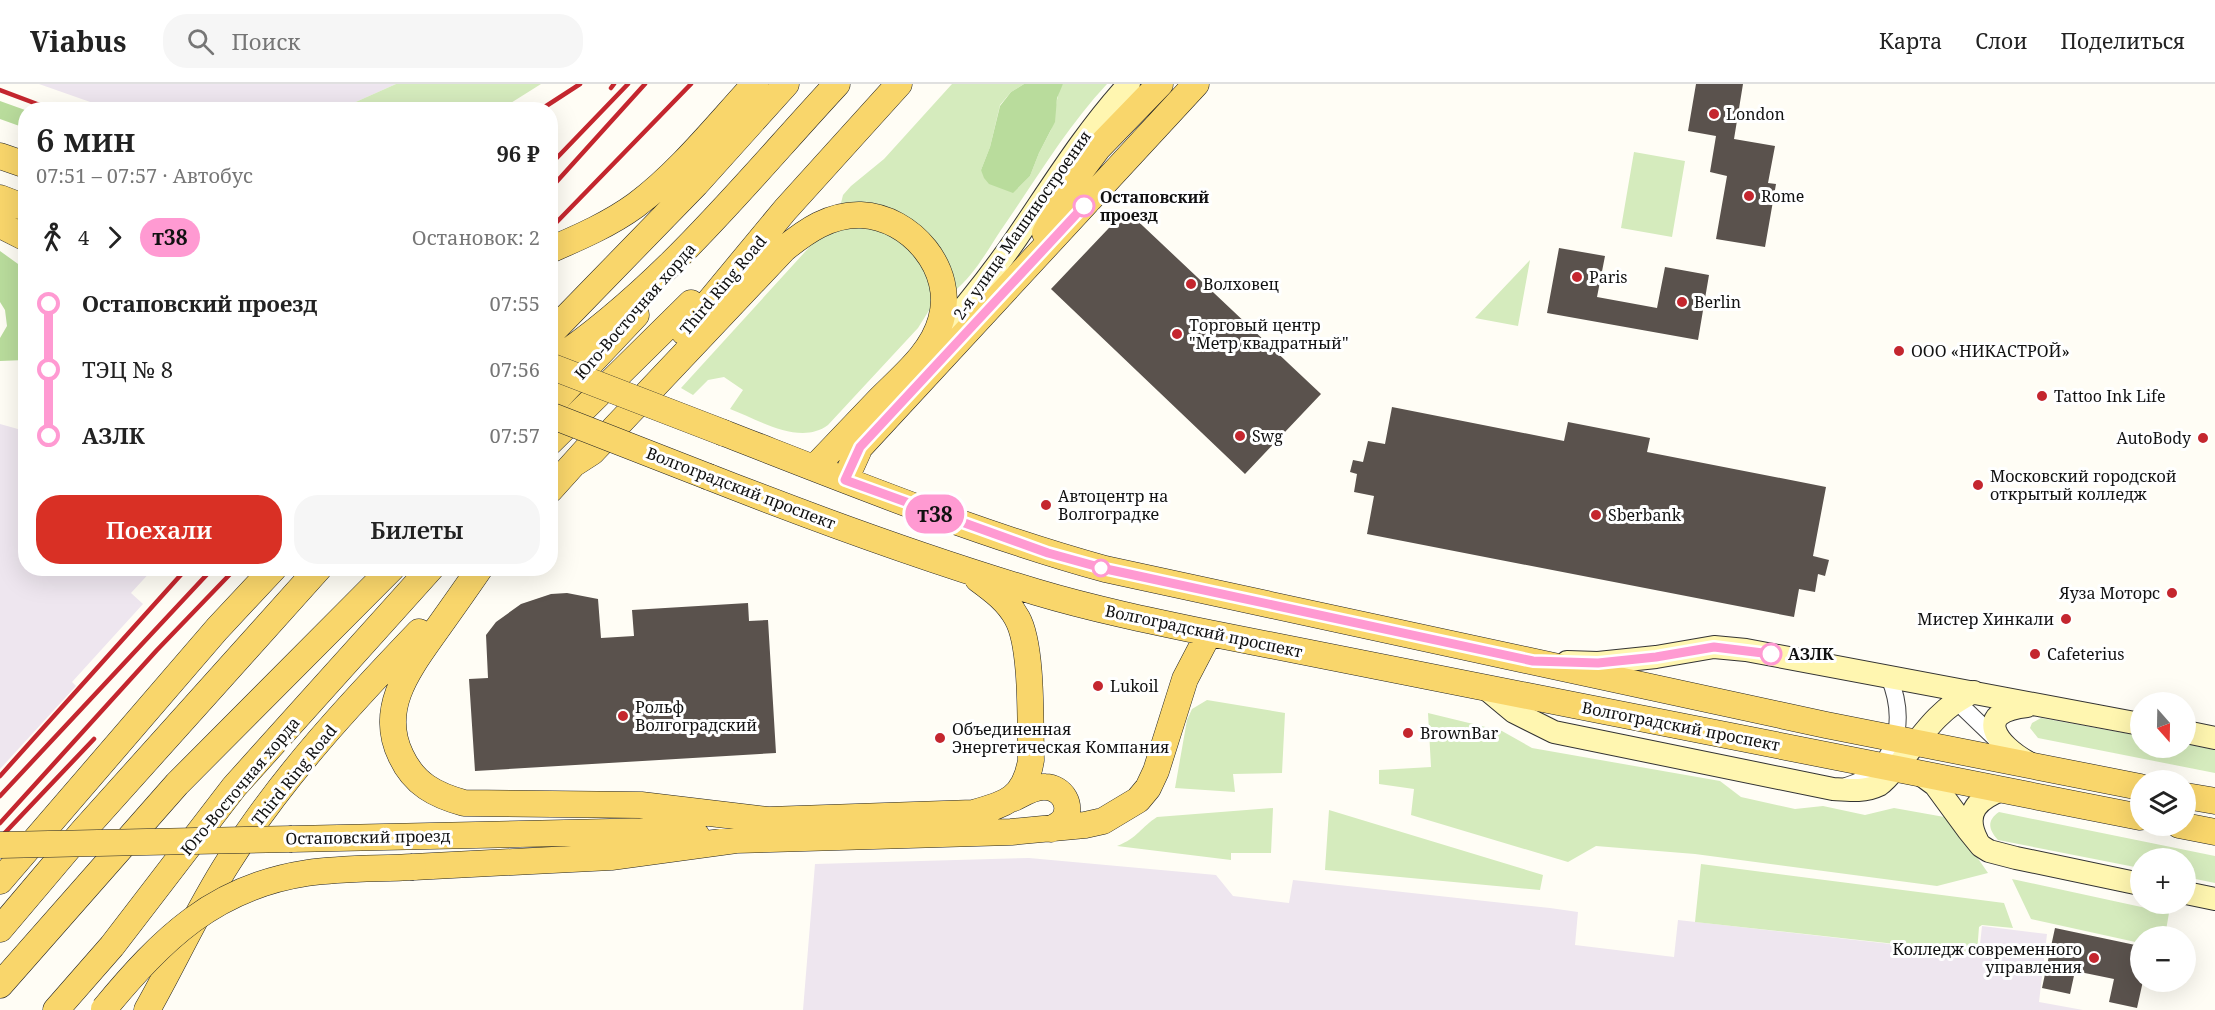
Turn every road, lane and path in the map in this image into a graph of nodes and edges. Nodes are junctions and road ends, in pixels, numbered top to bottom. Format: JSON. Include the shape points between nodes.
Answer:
{"nodes":[{"id":1,"x":755,"y":84,"type":"edge"},
{"id":2,"x":786,"y":84,"type":"edge"},
{"id":3,"x":831,"y":84,"type":"edge"},
{"id":4,"x":837,"y":84,"type":"edge"},
{"id":5,"x":899,"y":84,"type":"edge"},
{"id":6,"x":1129,"y":84,"type":"edge"},
{"id":7,"x":1160,"y":84,"type":"edge"},
{"id":8,"x":1196,"y":84,"type":"edge"},
{"id":9,"x":812,"y":111,"type":"junction"},
{"id":10,"x":0,"y":156,"type":"edge"},
{"id":11,"x":18,"y":162,"type":"edge"},
{"id":12,"x":0,"y":198,"type":"edge"},
{"id":13,"x":18,"y":205,"type":"edge"},
{"id":14,"x":785,"y":210,"type":"junction"},
{"id":15,"x":718,"y":215,"type":"junction"},
{"id":16,"x":0,"y":225,"type":"edge"},
{"id":17,"x":18,"y":234,"type":"edge"},
{"id":18,"x":558,"y":246,"type":"edge"},
{"id":19,"x":1001,"y":258,"type":"junction"},
{"id":20,"x":1022,"y":273,"type":"junction"},
{"id":21,"x":558,"y":326,"type":"edge"},
{"id":22,"x":927,"y":351,"type":"junction"},
{"id":23,"x":558,"y":359,"type":"edge"},
{"id":24,"x":558,"y":368,"type":"edge"},
{"id":25,"x":558,"y":398,"type":"edge"},
{"id":26,"x":558,"y":418,"type":"edge"},
{"id":27,"x":558,"y":434,"type":"edge"},
{"id":28,"x":575,"y":463,"type":"junction"},
{"id":29,"x":814,"y":468,"type":"junction"},
{"id":30,"x":845,"y":480,"type":"junction"},
{"id":31,"x":558,"y":481,"type":"edge"},
{"id":32,"x":968,"y":572,"type":"junction"},
{"id":33,"x":267,"y":576,"type":"edge"},
{"id":34,"x":312,"y":576,"type":"edge"},
{"id":35,"x":384,"y":576,"type":"edge"},
{"id":36,"x":424,"y":576,"type":"edge"},
{"id":37,"x":472,"y":576,"type":"edge"},
{"id":38,"x":474,"y":576,"type":"edge"},
{"id":39,"x":1209,"y":633,"type":"junction"},
{"id":40,"x":1533,"y":661,"type":"junction"},
{"id":41,"x":1889,"y":677,"type":"junction"},
{"id":42,"x":1484,"y":687,"type":"junction"},
{"id":43,"x":1957,"y":693,"type":"junction"},
{"id":44,"x":2035,"y":705,"type":"junction"},
{"id":45,"x":2130,"y":722,"type":"edge"},
{"id":46,"x":2196,"y":734,"type":"edge"},
{"id":47,"x":2215,"y":738,"type":"edge"},
{"id":48,"x":1905,"y":741,"type":"junction"},
{"id":49,"x":2005,"y":747,"type":"junction"},
{"id":50,"x":2032,"y":766,"type":"junction"},
{"id":51,"x":1888,"y":768,"type":"junction"},
{"id":52,"x":1920,"y":774,"type":"junction"},
{"id":53,"x":2130,"y":785,"type":"edge"},
{"id":54,"x":2004,"y":789,"type":"junction"},
{"id":55,"x":1014,"y":798,"type":"junction"},
{"id":56,"x":2196,"y":798,"type":"edge"},
{"id":57,"x":2215,"y":801,"type":"edge"},
{"id":58,"x":2130,"y":815,"type":"edge"},
{"id":59,"x":2196,"y":828,"type":"edge"},
{"id":60,"x":1051,"y":829,"type":"junction"},
{"id":61,"x":2215,"y":832,"type":"edge"},
{"id":62,"x":736,"y":840,"type":"junction"},
{"id":63,"x":0,"y":845,"type":"edge"},
{"id":64,"x":1981,"y":846,"type":"junction"},
{"id":65,"x":0,"y":881,"type":"edge"},
{"id":66,"x":2130,"y":882,"type":"edge"},
{"id":67,"x":2196,"y":895,"type":"edge"},
{"id":68,"x":2215,"y":899,"type":"edge"},
{"id":69,"x":25,"y":901,"type":"junction"},
{"id":70,"x":0,"y":929,"type":"edge"},
{"id":71,"x":0,"y":943,"type":"edge"},
{"id":72,"x":0,"y":985,"type":"edge"},
{"id":73,"x":103,"y":1009,"type":"edge"},
{"id":74,"x":56,"y":1010,"type":"edge"},
{"id":75,"x":147,"y":1010,"type":"edge"}],
"edges":[{"from":1,"to":18,"type":"main road","via":[[636,205],[607,224]]},
{"from":2,"to":21,"type":"main road","via":[[696,184]]},
{"from":3,"to":9,"type":"main road"},
{"from":4,"to":9,"type":"main road"},
{"from":5,"to":14,"type":"main road","name":"Third Ring Road"},
{"from":6,"to":19,"type":"main road","name":"2-я улица Машиностроения","via":[[1085,135]]},
{"from":7,"to":20,"type":"main road","via":[[1098,148],[1076,177]]},
{"from":8,"to":20,"type":"main road","name":"2-я улица Машиностроения"},
{"from":9,"to":15,"type":"main road"},
{"from":10,"to":11,"type":"main road"},
{"from":12,"to":13,"type":"main road"},
{"from":14,"to":27,"type":"main road","name":"Юго-Восточная хорда"},
{"from":14,"to":28,"type":"main road","name":"Third Ring Road"},
{"from":15,"to":23,"type":"main road","via":[[638,297]]},
{"from":15,"to":25,"type":"main road","name":"Юго-Восточная хорда","via":[[623,330]]},
{"from":16,"to":17,"type":"main road"},
{"from":19,"to":20,"type":"main road"},
{"from":19,"to":22,"type":"main road","name":"2-я улица Машиностроения","via":[[968,305]]},
{"from":20,"to":30,"type":"main road","name":"2-я улица Машиностроения","via":[[860,447]]},
{"from":22,"to":28,"type":"main road","via":[[944,304],[939,273],[924,247],[895,224],[879,218],[861,215],[825,222],[784,249],[592,452]]},
{"from":22,"to":29,"type":"main road","name":"2-я улица Машиностроения"},
{"from":24,"to":29,"type":"main road","name":"Волгоградский проспект","bridge":true},
{"from":26,"to":32,"type":"main road","name":"Волгоградский проспект","bridge":true,"via":[[794,510]]},
{"from":28,"to":31,"type":"main road","name":"Third Ring Road"},
{"from":29,"to":30,"type":"main road","name":"Волгоградский проспект"},
{"from":30,"to":40,"type":"main road","name":"Волгоградский проспект","via":[[1048,553],[1106,569]]},
{"from":32,"to":39,"type":"main road","name":"Волгоградский проспект","via":[[1105,610]]},
{"from":32,"to":55,"type":"main road","via":[[998,594],[1022,627],[1027,653],[1031,760],[1029,775]]},
{"from":33,"to":65,"type":"main road"},
{"from":34,"to":69,"type":"main road"},
{"from":35,"to":72,"type":"main road","via":[[177,784]]},
{"from":36,"to":74,"type":"main road","name":"Юго-Восточная хорда","via":[[234,787],[112,946]]},
{"from":37,"to":75,"type":"main road","name":"Third Ring Road","via":[[359,695],[274,797],[227,863]]},
{"from":38,"to":55,"type":"main road","via":[[406,672],[393,712],[392,728],[403,761],[414,778],[442,797],[488,805],[641,805],[768,820],[973,813]]},
{"from":39,"to":42,"type":"main road","name":"Волгоградский проспект"},
{"from":39,"to":60,"type":"main road","via":[[1185,679],[1148,788],[1138,800],[1103,821]]},
{"from":40,"to":41,"type":"main road","name":"Волгоградский проспект","via":[[1598,663],[1714,647]]},
{"from":40,"to":48,"type":"main road","name":"Волгоградский проспект"},
{"from":41,"to":43,"type":"main road","name":"Волгоградский проспект"},
{"from":41,"to":48,"type":"street"},
{"from":42,"to":51,"type":"main road","name":"Волгоградский проспект"},
{"from":42,"to":51,"type":"main road","via":[[1514,712],[1554,732],[1833,789],[1869,788],[1879,784]]},
{"from":43,"to":44,"type":"main road","name":"Волгоградский проспект"},
{"from":43,"to":48,"type":"main road","via":[[1940,714]]},
{"from":43,"to":49,"type":"street"},
{"from":44,"to":45,"type":"main road","name":"Волгоградский проспект"},
{"from":44,"to":49,"type":"main road","via":[[2012,707],[1996,719],[1996,735]]},
{"from":46,"to":47,"type":"main road"},
{"from":48,"to":50,"type":"main road","name":"Волгоградский проспект"},
{"from":48,"to":51,"type":"main road"},
{"from":49,"to":50,"type":"main road"},
{"from":50,"to":53,"type":"main road","name":"Волгоградский проспект"},
{"from":51,"to":52,"type":"main road","name":"Волгоградский проспект"},
{"from":52,"to":54,"type":"main road","name":"Волгоградский проспект"},
{"from":52,"to":64,"type":"main road","via":[[1935,785]]},
{"from":54,"to":58,"type":"main road","name":"Волгоградский проспект"},
{"from":54,"to":64,"type":"main road","via":[[1982,799],[1975,807],[1972,827]]},
{"from":55,"to":60,"type":"main road","via":[[1041,787],[1061,793],[1067,811]]},
{"from":56,"to":57,"type":"main road"},
{"from":59,"to":61,"type":"main road"},
{"from":60,"to":62,"type":"main road"},
{"from":62,"to":63,"type":"main road","name":"Остаповский проезд","bridge":true,"via":[[655,831]]},
{"from":62,"to":73,"type":"main road","bridge":true,"via":[[611,856],[308,873],[259,884],[235,893],[171,935]]},
{"from":64,"to":66,"type":"main road","via":[[2016,858]]},
{"from":67,"to":68,"type":"main road"},
{"from":69,"to":70,"type":"main road"},
{"from":69,"to":71,"type":"main road"}]}
